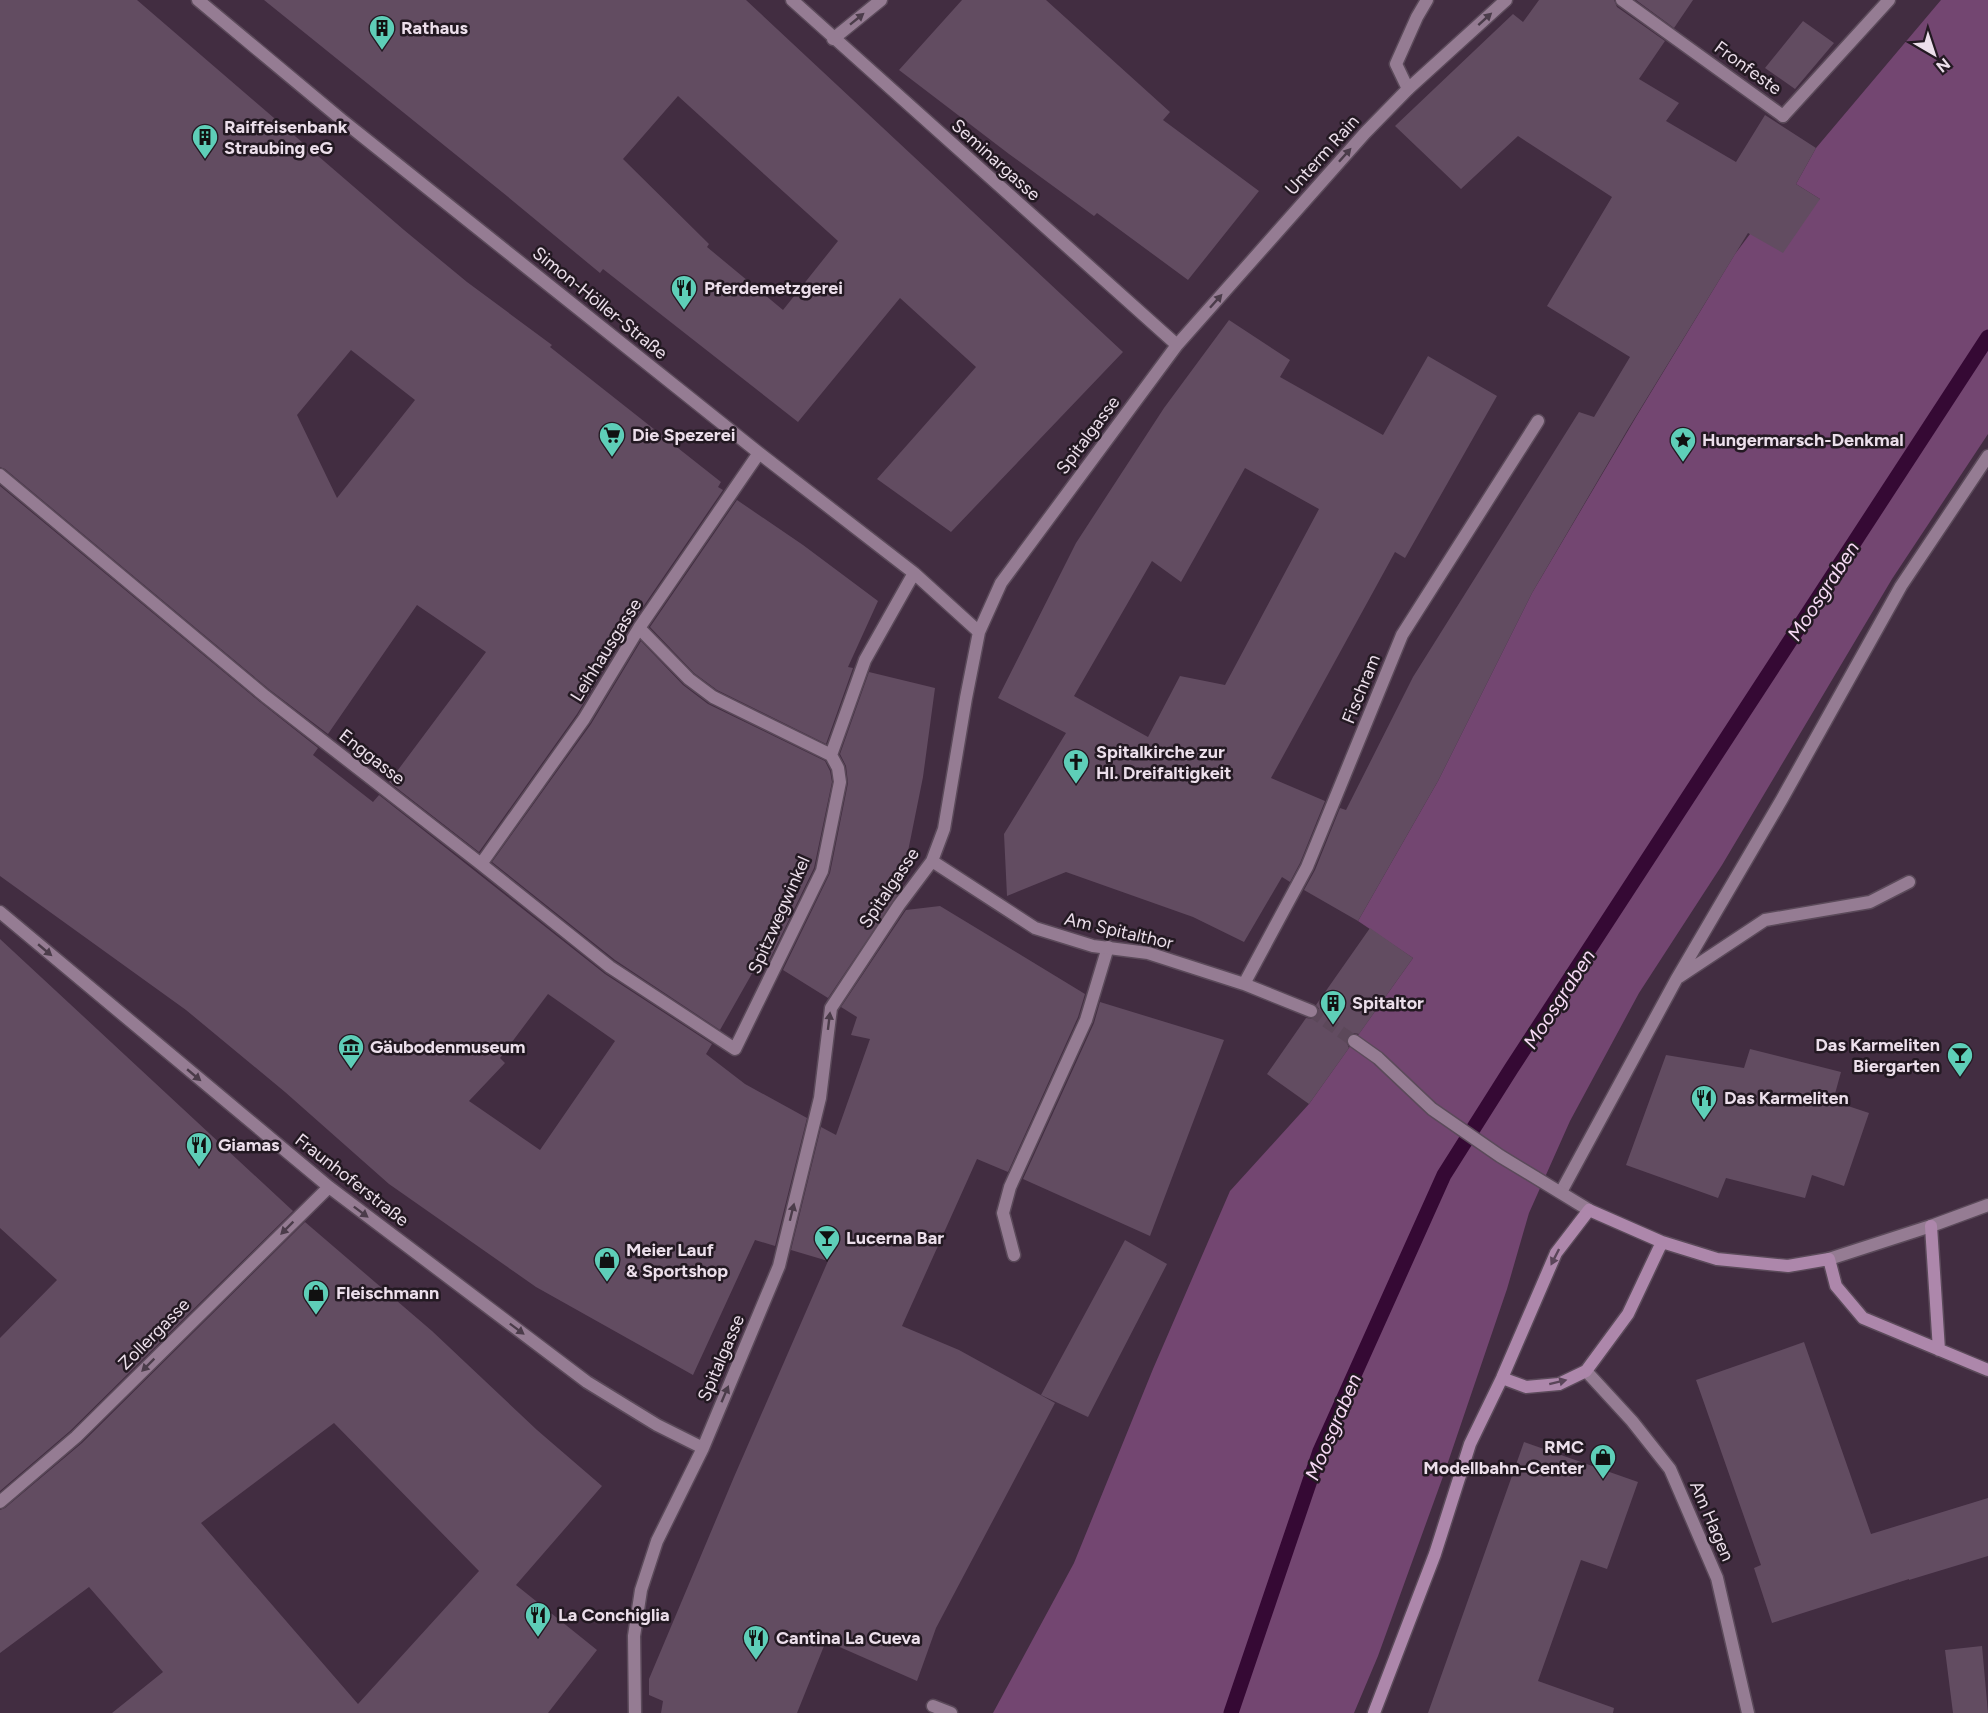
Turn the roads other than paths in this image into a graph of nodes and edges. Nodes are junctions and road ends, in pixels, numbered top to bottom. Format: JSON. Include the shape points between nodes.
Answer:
{"nodes":[{"id":1,"x":198,"y":0,"type":"edge"},
{"id":2,"x":792,"y":0,"type":"edge"},
{"id":3,"x":882,"y":0,"type":"edge"},
{"id":4,"x":1427,"y":0,"type":"edge"},
{"id":5,"x":1506,"y":0,"type":"edge"},
{"id":6,"x":1622,"y":0,"type":"edge"},
{"id":7,"x":1889,"y":0,"type":"edge"},
{"id":8,"x":833,"y":39,"type":"junction"},
{"id":9,"x":1408,"y":89,"type":"junction"},
{"id":10,"x":1177,"y":345,"type":"junction"},
{"id":11,"x":1538,"y":421,"type":"dead end"},
{"id":12,"x":759,"y":453,"type":"junction"},
{"id":13,"x":1988,"y":456,"type":"edge"},
{"id":14,"x":0,"y":475,"type":"edge"},
{"id":15,"x":914,"y":573,"type":"junction"},
{"id":16,"x":639,"y":628,"type":"junction"},
{"id":17,"x":979,"y":632,"type":"junction"},
{"id":18,"x":831,"y":755,"type":"junction"},
{"id":19,"x":932,"y":861,"type":"junction"},
{"id":20,"x":481,"y":864,"type":"junction"},
{"id":21,"x":1909,"y":882,"type":"dead end"},
{"id":22,"x":0,"y":912,"type":"edge"},
{"id":23,"x":1108,"y":947,"type":"junction"},
{"id":24,"x":1676,"y":980,"type":"junction"},
{"id":25,"x":1244,"y":984,"type":"junction"},
{"id":26,"x":1311,"y":1011,"type":"tunnel mouth"},
{"id":27,"x":1354,"y":1041,"type":"tunnel mouth"},
{"id":28,"x":735,"y":1049,"type":"joint"},
{"id":29,"x":328,"y":1187,"type":"junction"},
{"id":30,"x":1561,"y":1192,"type":"junction"},
{"id":31,"x":1988,"y":1205,"type":"edge"},
{"id":32,"x":1589,"y":1210,"type":"junction"},
{"id":33,"x":1931,"y":1226,"type":"junction"},
{"id":34,"x":1662,"y":1242,"type":"junction"},
{"id":35,"x":1014,"y":1255,"type":"dead end"},
{"id":36,"x":1829,"y":1259,"type":"junction"},
{"id":37,"x":1940,"y":1350,"type":"junction"},
{"id":38,"x":1988,"y":1370,"type":"edge"},
{"id":39,"x":1586,"y":1371,"type":"junction"},
{"id":40,"x":1502,"y":1378,"type":"junction"},
{"id":41,"x":703,"y":1448,"type":"junction"},
{"id":42,"x":0,"y":1502,"type":"edge"},
{"id":43,"x":933,"y":1706,"type":"dead end"},
{"id":44,"x":635,"y":1713,"type":"edge"},
{"id":45,"x":951,"y":1713,"type":"edge"},
{"id":46,"x":1374,"y":1713,"type":"edge"},
{"id":47,"x":1748,"y":1713,"type":"edge"}],
"edges":[{"from":1,"to":12,"type":"street","name":"Simon-Höller-Straße"},
{"from":2,"to":8,"type":"street","name":"Seminargasse"},
{"from":8,"to":3,"type":"street","one_way":true},
{"from":4,"to":9,"type":"street","via":[[1396,64]]},
{"from":9,"to":5,"type":"street","name":"Unterm Rain","one_way":true},
{"from":6,"to":7,"type":"street","name":"Fronfeste","via":[[1783,116]]},
{"from":8,"to":10,"type":"street","name":"Seminargasse"},
{"from":10,"to":9,"type":"street","name":"Unterm Rain","one_way":true},
{"from":10,"to":17,"type":"street","name":"Spitalgasse","via":[[1001,583]]},
{"from":11,"to":25,"type":"street","name":"Fischram","via":[[1402,634],[1307,867]]},
{"from":12,"to":15,"type":"street","name":"Simon-Höller-Straße"},
{"from":12,"to":16,"type":"street","name":"Leihhausgasse"},
{"from":13,"to":24,"type":"street","via":[[1901,586]]},
{"from":14,"to":20,"type":"street","name":"Enggasse","via":[[265,696]]},
{"from":15,"to":17,"type":"street","name":"Simon-Höller-Straße"},
{"from":15,"to":18,"type":"street","via":[[865,660]]},
{"from":16,"to":18,"type":"street","via":[[688,679],[713,697]]},
{"from":16,"to":20,"type":"street","name":"Leihhausgasse","via":[[584,719]]},
{"from":17,"to":19,"type":"street","name":"Spitalgasse","via":[[945,829]]},
{"from":18,"to":28,"type":"street","name":"Spitzwegwinkel","via":[[840,782],[822,872]]},
{"from":19,"to":23,"type":"street","name":"Am Spitalthor","via":[[1035,928]]},
{"from":41,"to":19,"type":"street","name":"Spitalgasse","one_way":true,"via":[[779,1266],[820,1098],[831,1008]]},
{"from":20,"to":28,"type":"street","name":"Enggasse","via":[[610,967]]},
{"from":21,"to":24,"type":"street","via":[[1870,902],[1765,920]]},
{"from":22,"to":29,"type":"street","name":"Fraunhoferstraße","one_way":true},
{"from":23,"to":25,"type":"street","name":"Am Spitalthor","via":[[1148,953]]},
{"from":23,"to":35,"type":"street","via":[[1086,1020],[1010,1187],[1003,1213]]},
{"from":24,"to":30,"type":"street"},
{"from":25,"to":26,"type":"street","name":"Am Spitalthor"},
{"from":27,"to":30,"type":"street","via":[[1432,1109]]},
{"from":29,"to":41,"type":"street","name":"Fraunhoferstraße","one_way":true,"via":[[587,1382]]},
{"from":29,"to":42,"type":"street","name":"Zollergasse","one_way":true,"via":[[76,1437]]},
{"from":30,"to":32,"type":"street"},
{"from":31,"to":33,"type":"street"},
{"from":32,"to":34,"type":"street"},
{"from":32,"to":40,"type":"street","one_way":true,"via":[[1556,1253]]},
{"from":33,"to":36,"type":"street"},
{"from":33,"to":37,"type":"street"},
{"from":34,"to":36,"type":"street","via":[[1718,1258],[1788,1266]]},
{"from":34,"to":39,"type":"street","via":[[1628,1314]]},
{"from":36,"to":37,"type":"street","via":[[1836,1286],[1863,1318]]},
{"from":37,"to":38,"type":"street"},
{"from":40,"to":39,"type":"street","one_way":true,"via":[[1526,1387],[1559,1384]]},
{"from":39,"to":47,"type":"street","name":"Am Hagen","via":[[1670,1469],[1717,1578]]},
{"from":40,"to":46,"type":"street","via":[[1470,1444],[1436,1554]]},
{"from":41,"to":44,"type":"street","name":"Spitalgasse","via":[[657,1541],[641,1590],[634,1636]]},
{"from":43,"to":45,"type":"street"}]}
